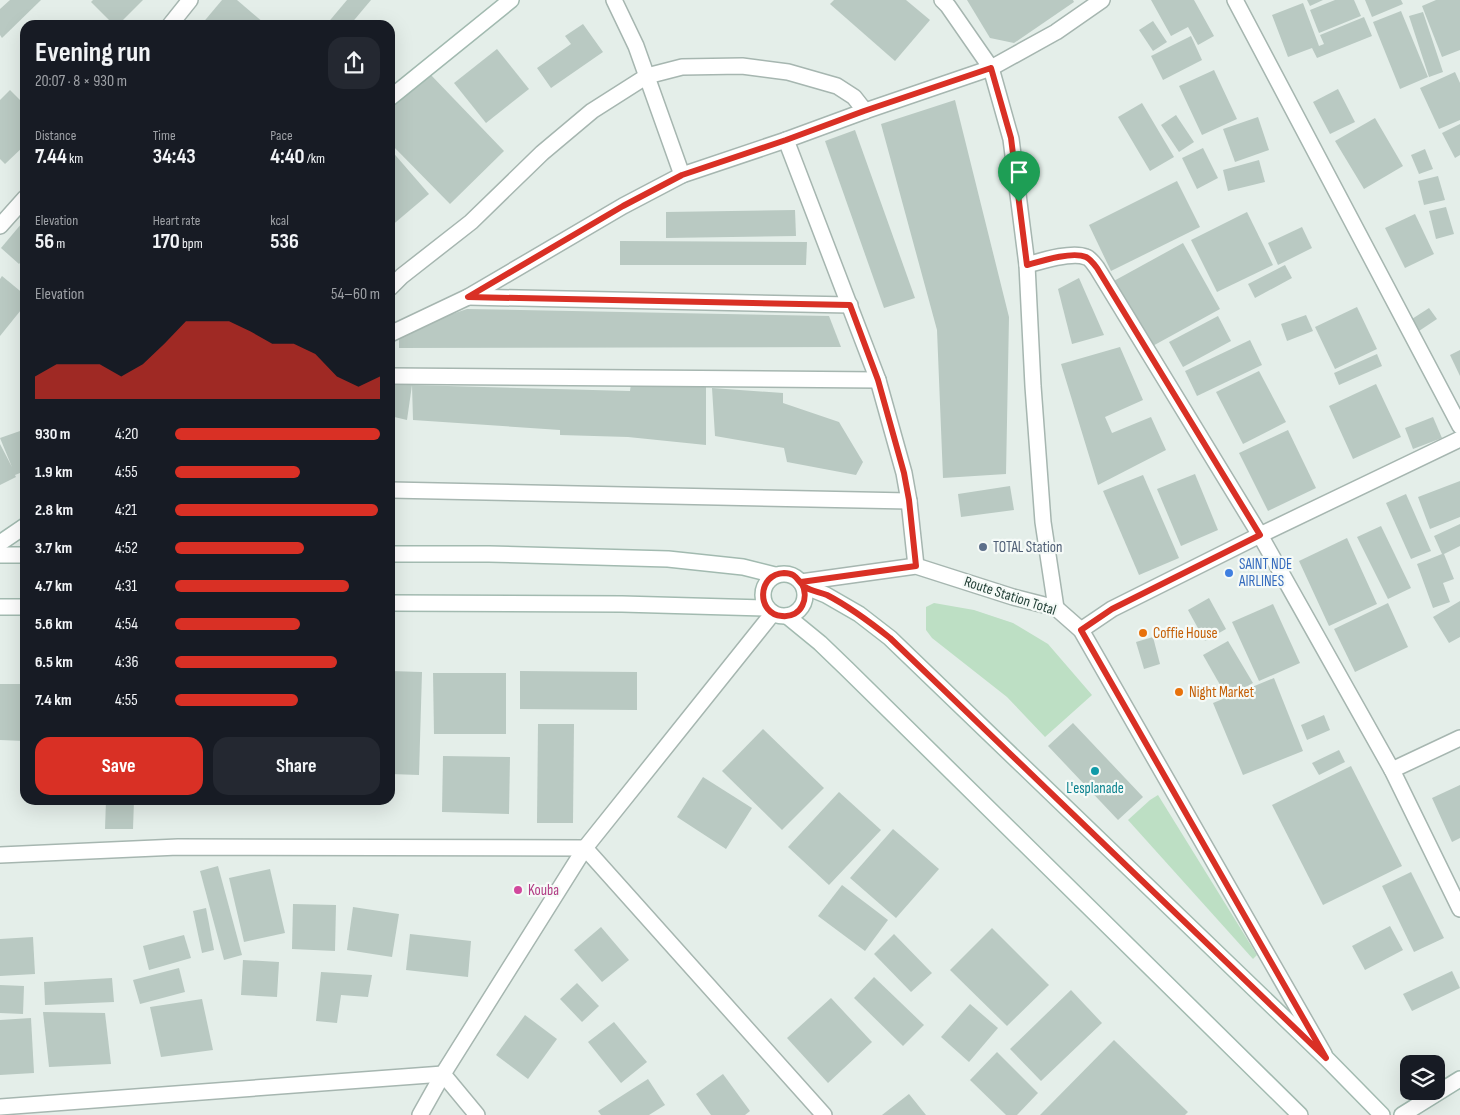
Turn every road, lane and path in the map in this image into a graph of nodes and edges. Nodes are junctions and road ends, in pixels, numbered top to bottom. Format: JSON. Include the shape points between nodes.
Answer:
{"nodes":[{"id":1,"x":190,"y":0,"type":"edge"},
{"id":2,"x":511,"y":0,"type":"edge"},
{"id":3,"x":614,"y":0,"type":"edge"},
{"id":4,"x":942,"y":0,"type":"edge"},
{"id":5,"x":1102,"y":0,"type":"edge"},
{"id":6,"x":1235,"y":0,"type":"edge"},
{"id":7,"x":174,"y":20,"type":"edge"},
{"id":8,"x":991,"y":68,"type":"junction"},
{"id":9,"x":647,"y":76,"type":"junction"},
{"id":10,"x":395,"y":94,"type":"edge"},
{"id":11,"x":864,"y":111,"type":"junction"},
{"id":12,"x":786,"y":140,"type":"junction"},
{"id":13,"x":682,"y":175,"type":"junction"},
{"id":14,"x":20,"y":204,"type":"edge"},
{"id":15,"x":0,"y":226,"type":"edge"},
{"id":16,"x":1027,"y":265,"type":"junction"},
{"id":17,"x":395,"y":283,"type":"edge"},
{"id":18,"x":468,"y":297,"type":"junction"},
{"id":19,"x":850,"y":305,"type":"junction"},
{"id":20,"x":395,"y":332,"type":"edge"},
{"id":21,"x":395,"y":376,"type":"edge"},
{"id":22,"x":878,"y":380,"type":"junction"},
{"id":23,"x":1460,"y":426,"type":"edge"},
{"id":24,"x":1460,"y":439,"type":"edge"},
{"id":25,"x":395,"y":490,"type":"edge"},
{"id":26,"x":909,"y":500,"type":"junction"},
{"id":27,"x":20,"y":529,"type":"edge"},
{"id":28,"x":1260,"y":535,"type":"junction"},
{"id":29,"x":0,"y":543,"type":"edge"},
{"id":30,"x":395,"y":554,"type":"edge"},
{"id":31,"x":0,"y":555,"type":"edge"},
{"id":32,"x":20,"y":555,"type":"edge"},
{"id":33,"x":916,"y":566,"type":"junction"},
{"id":34,"x":775,"y":575,"type":"junction"},
{"id":35,"x":803,"y":584,"type":"junction"},
{"id":36,"x":395,"y":603,"type":"edge"},
{"id":37,"x":0,"y":607,"type":"edge"},
{"id":38,"x":20,"y":607,"type":"edge"},
{"id":39,"x":1056,"y":608,"type":"junction"},
{"id":40,"x":776,"y":612,"type":"junction"},
{"id":41,"x":1081,"y":630,"type":"junction"},
{"id":42,"x":1460,"y":738,"type":"edge"},
{"id":43,"x":1392,"y":770,"type":"junction"},
{"id":44,"x":585,"y":848,"type":"junction"},
{"id":45,"x":0,"y":855,"type":"edge"},
{"id":46,"x":1460,"y":909,"type":"edge"},
{"id":47,"x":1326,"y":1058,"type":"junction"},
{"id":48,"x":443,"y":1074,"type":"junction"},
{"id":49,"x":1460,"y":1079,"type":"edge"},
{"id":50,"x":0,"y":1107,"type":"edge"},
{"id":51,"x":420,"y":1115,"type":"edge"},
{"id":52,"x":477,"y":1115,"type":"edge"},
{"id":53,"x":824,"y":1115,"type":"edge"},
{"id":54,"x":1300,"y":1115,"type":"edge"},
{"id":55,"x":1382,"y":1115,"type":"edge"},
{"id":56,"x":1402,"y":1115,"type":"edge"}],
"edges":[{"from":1,"to":7,"type":"street"},
{"from":2,"to":10,"type":"street"},
{"from":3,"to":9,"type":"street"},
{"from":4,"to":8,"type":"street"},
{"from":5,"to":8,"type":"street","via":[[1056,32]]},
{"from":6,"to":23,"type":"street"},
{"from":8,"to":11,"type":"street"},
{"from":8,"to":16,"type":"street","via":[[1011,138]]},
{"from":9,"to":11,"type":"street","via":[[682,67],[742,66],[788,72],[836,86],[854,97]]},
{"from":9,"to":13,"type":"street"},
{"from":9,"to":17,"type":"street","via":[[592,111],[542,153],[471,222]]},
{"from":11,"to":12,"type":"street"},
{"from":12,"to":13,"type":"street"},
{"from":12,"to":19,"type":"street"},
{"from":13,"to":18,"type":"street"},
{"from":14,"to":15,"type":"street"},
{"from":16,"to":28,"type":"street","via":[[1074,256],[1087,257],[1097,268]]},
{"from":16,"to":39,"type":"street","via":[[1043,522]]},
{"from":18,"to":19,"type":"street"},
{"from":18,"to":20,"type":"street"},
{"from":19,"to":22,"type":"street"},
{"from":21,"to":22,"type":"street"},
{"from":22,"to":26,"type":"street"},
{"from":24,"to":28,"type":"street"},
{"from":25,"to":26,"type":"street"},
{"from":26,"to":33,"type":"street"},
{"from":27,"to":29,"type":"street"},
{"from":28,"to":41,"type":"street","via":[[1112,609]]},
{"from":28,"to":43,"type":"street"},
{"from":30,"to":34,"type":"street","via":[[668,559],[743,567]]},
{"from":31,"to":32,"type":"street"},
{"from":33,"to":35,"type":"street","name":"Route Station Total"},
{"from":33,"to":39,"type":"street","name":"Route Station Total"},
{"from":34,"to":35,"type":"street","via":[[794,575]]},
{"from":34,"to":40,"type":"street","via":[[768,580],[762,594],[763,601]]},
{"from":35,"to":40,"type":"street","via":[[806,594],[801,609],[795,614]]},
{"from":35,"to":47,"type":"street","via":[[859,614],[890,638]]},
{"from":36,"to":40,"type":"street","via":[[553,604]]},
{"from":37,"to":38,"type":"street"},
{"from":39,"to":41,"type":"street","name":"Route Station Total"},
{"from":40,"to":44,"type":"street"},
{"from":40,"to":54,"type":"street","via":[[820,643]]},
{"from":41,"to":47,"type":"street","name":"Route Station Total"},
{"from":42,"to":43,"type":"street"},
{"from":43,"to":46,"type":"street"},
{"from":44,"to":45,"type":"street","via":[[178,847]]},
{"from":44,"to":48,"type":"street"},
{"from":44,"to":53,"type":"street"},
{"from":47,"to":55,"type":"street"},
{"from":48,"to":50,"type":"street"},
{"from":48,"to":51,"type":"street"},
{"from":48,"to":52,"type":"street"},
{"from":49,"to":56,"type":"street"}]}
